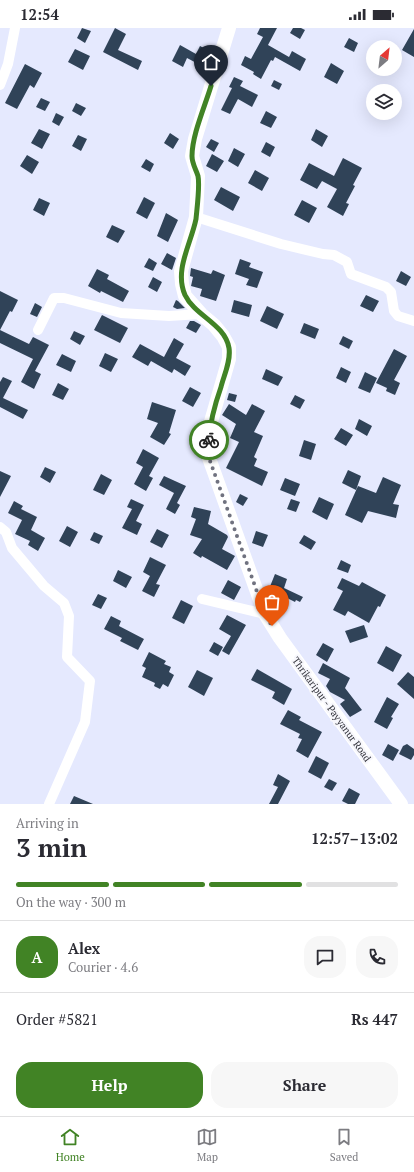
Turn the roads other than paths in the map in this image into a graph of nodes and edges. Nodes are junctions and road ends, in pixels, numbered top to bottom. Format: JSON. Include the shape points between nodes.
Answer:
{"nodes":[{"id":1,"x":16,"y":28,"type":"edge"},
{"id":2,"x":229,"y":28,"type":"edge"},
{"id":3,"x":0,"y":85,"type":"edge"},
{"id":4,"x":196,"y":217,"type":"junction"},
{"id":5,"x":201,"y":314,"type":"junction"},
{"id":6,"x":414,"y":321,"type":"edge"},
{"id":7,"x":38,"y":330,"type":"dead end"},
{"id":8,"x":0,"y":527,"type":"edge"},
{"id":9,"x":202,"y":599,"type":"dead end"},
{"id":10,"x":265,"y":614,"type":"junction"},
{"id":11,"x":48,"y":804,"type":"edge"},
{"id":12,"x":401,"y":804,"type":"edge"}],
"edges":[{"from":1,"to":3,"type":"street","via":[[8,64]]},
{"from":2,"to":4,"type":"main road","name":"Thrikaripur - Payyanur Road","via":[[192,156],[198,176]]},
{"from":4,"to":5,"type":"main road","name":"Thrikaripur - Payyanur Road","via":[[181,271],[186,296]]},
{"from":4,"to":6,"type":"street","via":[[281,244],[342,258],[351,274],[386,287],[391,292],[394,311],[398,316]]},
{"from":5,"to":7,"type":"street","via":[[169,316],[121,313],[64,298],[54,298]]},
{"from":5,"to":10,"type":"main road","name":"Thrikaripur - Payyanur Road","via":[[224,336],[229,347],[229,359],[210,425],[209,458]]},
{"from":8,"to":11,"type":"street","via":[[6,532],[12,548],[44,586],[64,603],[69,616],[67,656],[90,681],[85,722]]},
{"from":9,"to":10,"type":"street"},
{"from":10,"to":12,"type":"main road","name":"Thrikaripur - Payyanur Road"}]}
